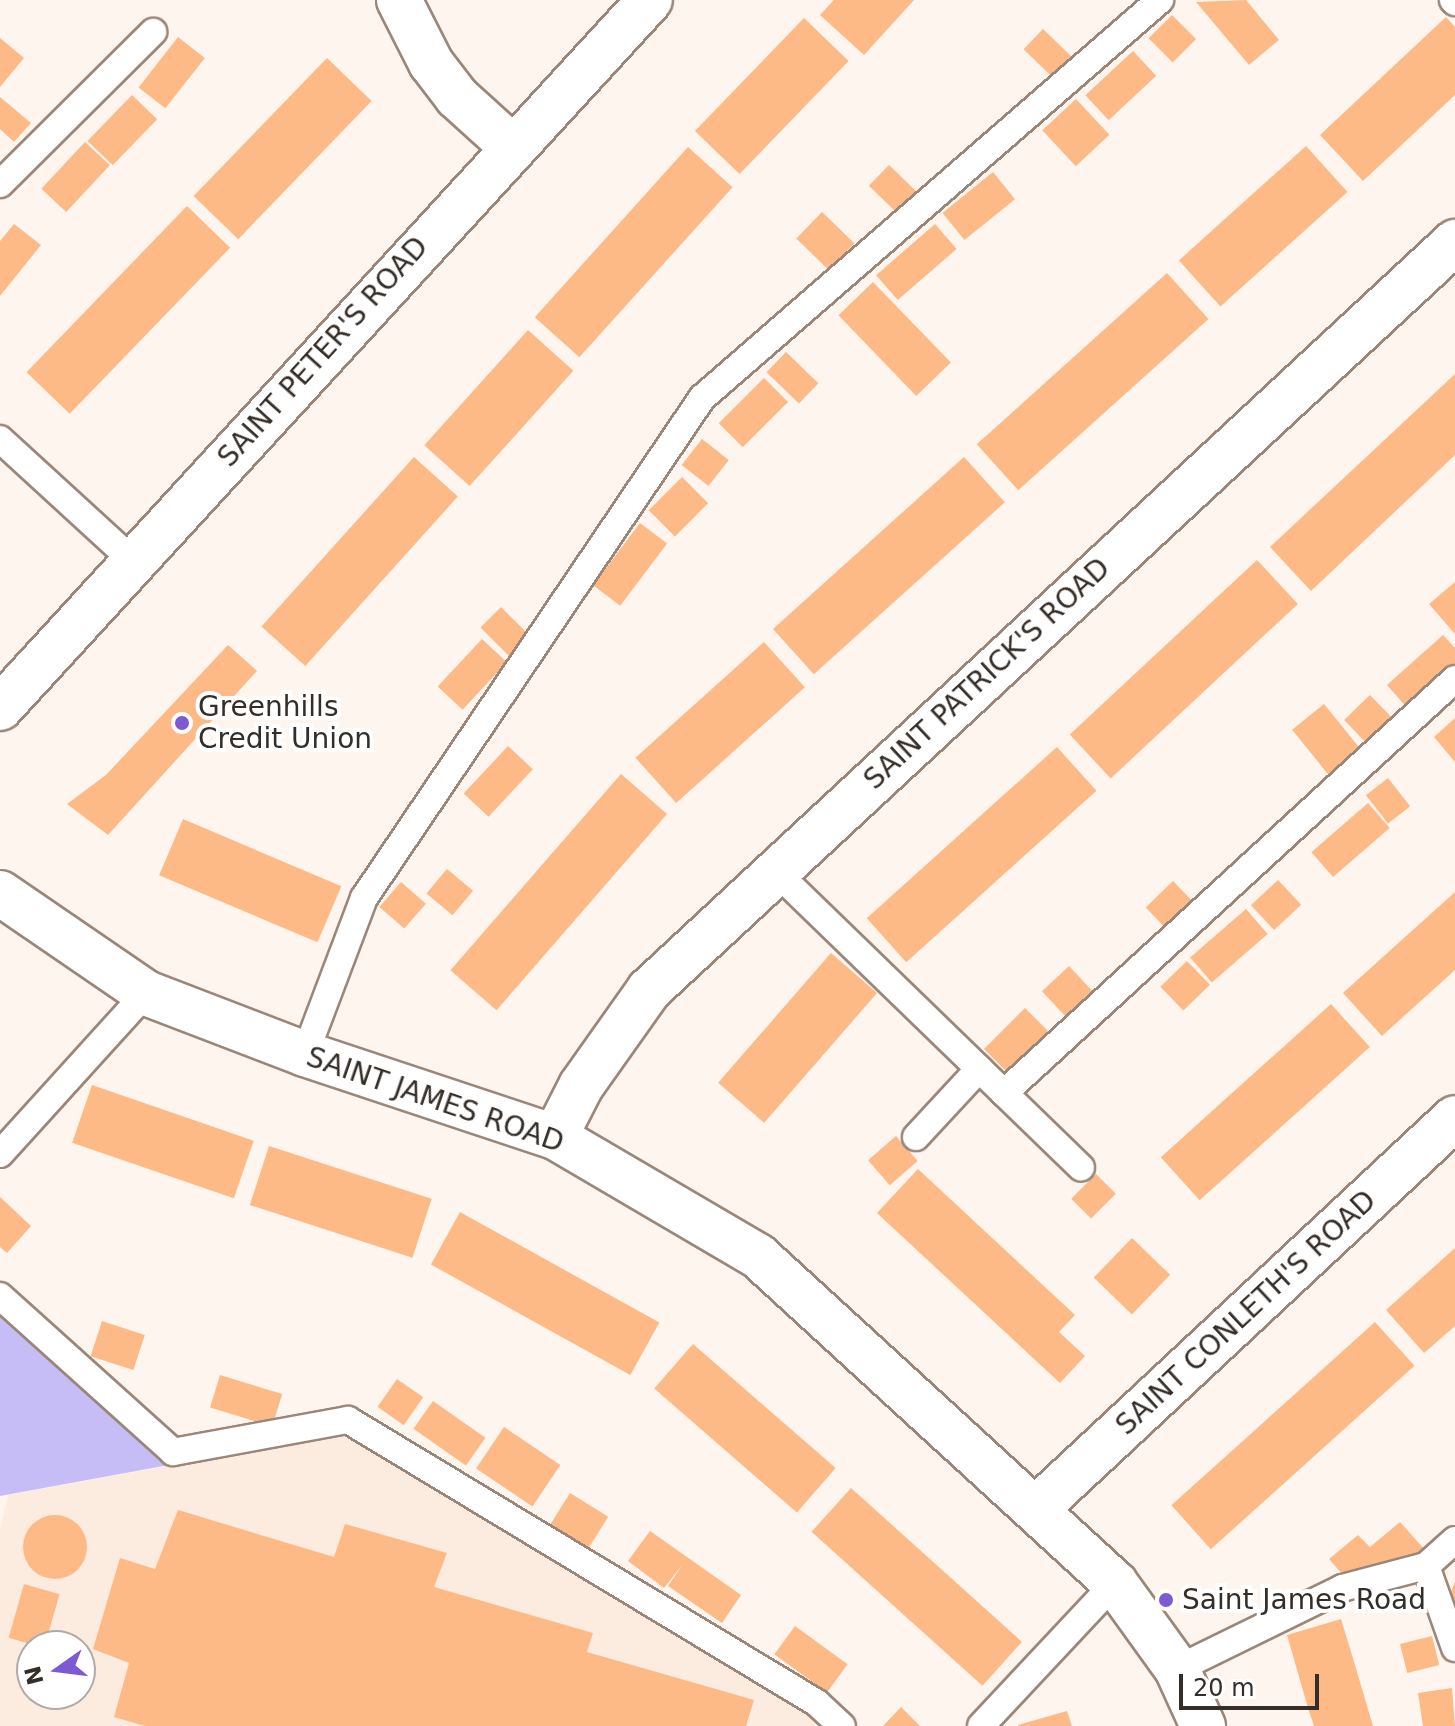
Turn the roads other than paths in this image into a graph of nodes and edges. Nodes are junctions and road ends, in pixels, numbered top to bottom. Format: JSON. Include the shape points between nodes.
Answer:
{"nodes":[{"id":1,"x":399,"y":0,"type":"edge"},
{"id":2,"x":650,"y":0,"type":"edge"},
{"id":3,"x":1160,"y":0,"type":"edge"},
{"id":4,"x":153,"y":32,"type":"dead end"},
{"id":5,"x":511,"y":146,"type":"junction"},
{"id":6,"x":0,"y":184,"type":"edge"},
{"id":7,"x":1455,"y":242,"type":"edge"},
{"id":8,"x":0,"y":439,"type":"edge"},
{"id":9,"x":133,"y":561,"type":"junction"},
{"id":10,"x":1455,"y":679,"type":"edge"},
{"id":11,"x":0,"y":708,"type":"edge"},
{"id":12,"x":775,"y":871,"type":"junction"},
{"id":13,"x":0,"y":893,"type":"edge"},
{"id":14,"x":146,"y":993,"type":"junction"},
{"id":15,"x":305,"y":1054,"type":"junction"},
{"id":16,"x":979,"y":1069,"type":"junction"},
{"id":17,"x":1004,"y":1093,"type":"junction"},
{"id":18,"x":1455,"y":1118,"type":"edge"},
{"id":19,"x":555,"y":1137,"type":"junction"},
{"id":20,"x":916,"y":1137,"type":"dead end"},
{"id":21,"x":0,"y":1154,"type":"edge"},
{"id":22,"x":1081,"y":1168,"type":"dead end"},
{"id":23,"x":0,"y":1296,"type":"edge"},
{"id":24,"x":1038,"y":1507,"type":"junction"},
{"id":25,"x":1455,"y":1540,"type":"edge"},
{"id":26,"x":1426,"y":1566,"type":"junction"},
{"id":27,"x":1115,"y":1583,"type":"junction"},
{"id":28,"x":1455,"y":1648,"type":"edge"},
{"id":29,"x":1177,"y":1669,"type":"junction"},
{"id":30,"x":842,"y":1726,"type":"edge"},
{"id":31,"x":981,"y":1726,"type":"edge"},
{"id":32,"x":1203,"y":1726,"type":"edge"}],
"edges":[{"from":1,"to":5,"type":"street","via":[[431,63],[457,97]]},
{"from":2,"to":5,"type":"street","name":"SAINT PETER'S ROAD"},
{"from":3,"to":15,"type":"lane","via":[[702,398],[364,898]]},
{"from":4,"to":6,"type":"lane"},
{"from":5,"to":9,"type":"street","name":"SAINT PETER'S ROAD"},
{"from":7,"to":12,"type":"street","name":"SAINT PATRICK'S ROAD"},
{"from":8,"to":9,"type":"lane"},
{"from":9,"to":11,"type":"street","name":"SAINT PETER'S ROAD"},
{"from":10,"to":17,"type":"lane"},
{"from":12,"to":16,"type":"lane"},
{"from":12,"to":19,"type":"street","name":"SAINT PATRICK'S ROAD","via":[[649,990],[581,1086]]},
{"from":13,"to":14,"type":"street","name":"SAINT JAMES ROAD"},
{"from":14,"to":15,"type":"street","name":"SAINT JAMES ROAD"},
{"from":14,"to":21,"type":"lane"},
{"from":15,"to":19,"type":"street","name":"SAINT JAMES ROAD"},
{"from":16,"to":17,"type":"lane"},
{"from":16,"to":20,"type":"lane"},
{"from":17,"to":22,"type":"lane"},
{"from":18,"to":24,"type":"street","name":"SAINT CONLETH'S ROAD"},
{"from":19,"to":24,"type":"street","name":"SAINT JAMES ROAD","via":[[758,1256]]},
{"from":23,"to":30,"type":"lane","via":[[173,1452],[348,1420],[817,1703]]},
{"from":24,"to":27,"type":"street","name":"SAINT JAMES ROAD"},
{"from":25,"to":26,"type":"lane"},
{"from":26,"to":28,"type":"lane"},
{"from":26,"to":29,"type":"lane","via":[[1342,1588]]},
{"from":27,"to":29,"type":"street","name":"SAINT JAMES ROAD"},
{"from":27,"to":31,"type":"lane"},
{"from":29,"to":32,"type":"street","name":"SAINT JAMES ROAD"}]}
